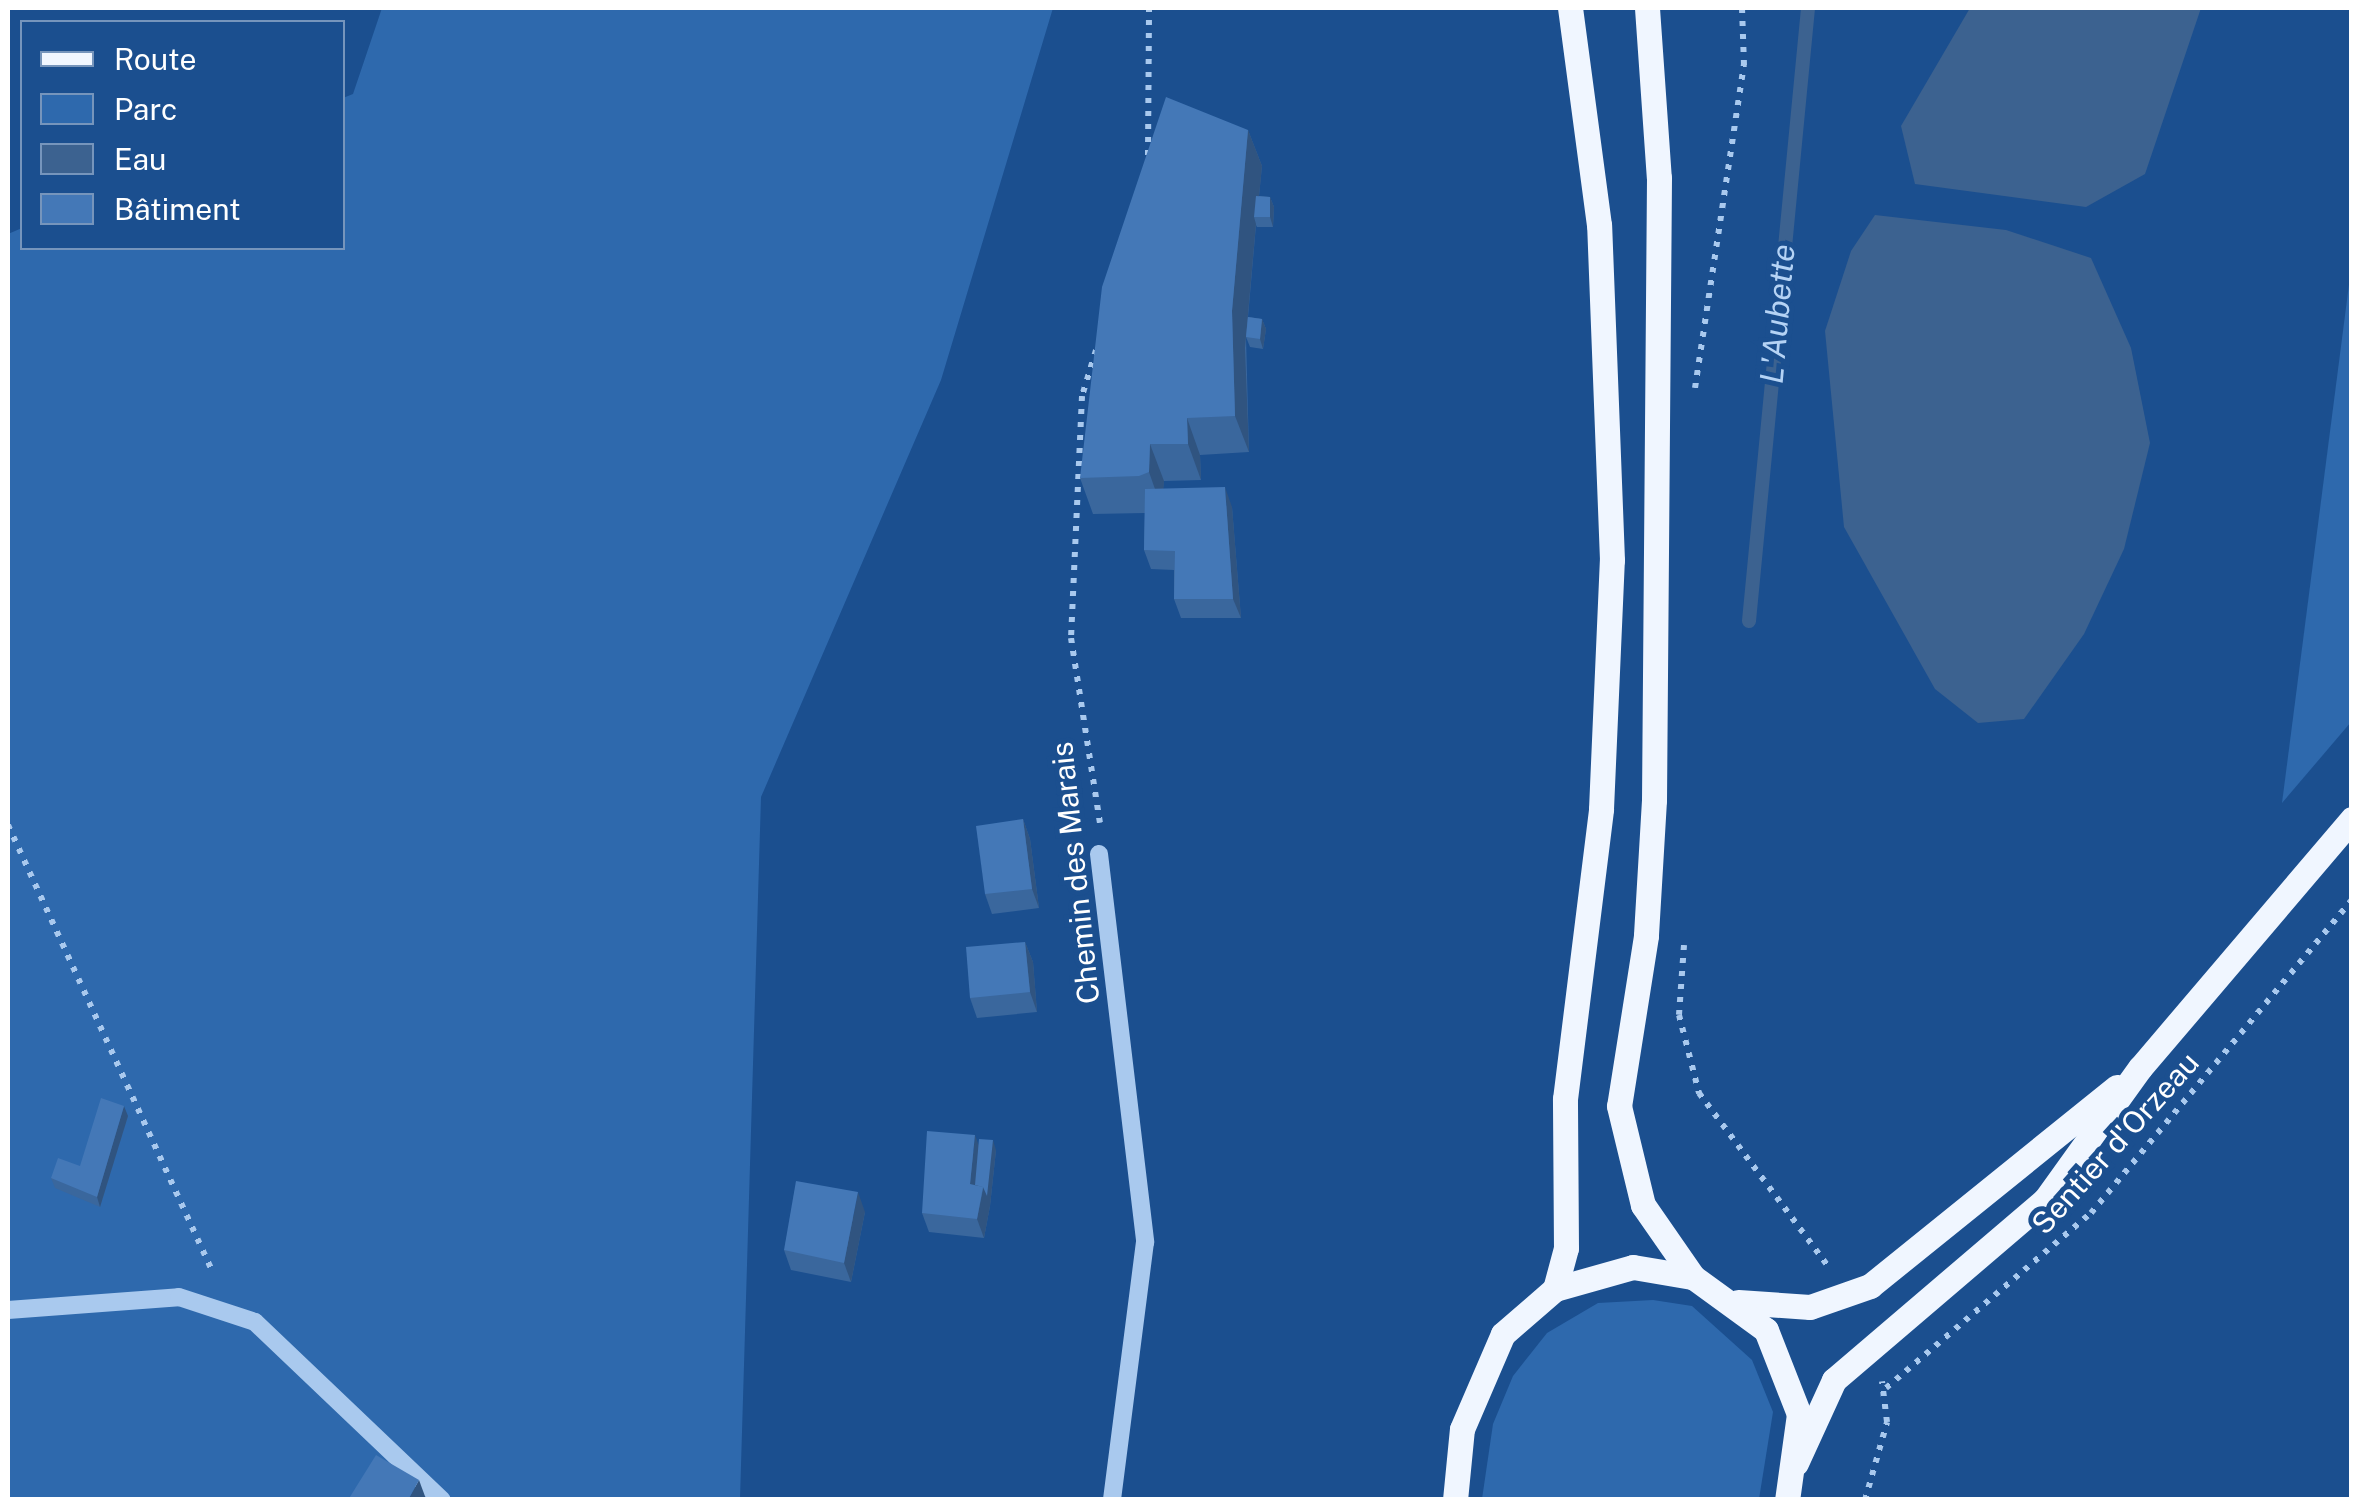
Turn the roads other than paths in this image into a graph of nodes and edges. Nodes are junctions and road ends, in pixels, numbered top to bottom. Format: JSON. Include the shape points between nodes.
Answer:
{"nodes":[{"id":1,"x":1570,"y":8,"type":"edge"},
{"id":2,"x":1647,"y":8,"type":"edge"},
{"id":3,"x":2352,"y":820,"type":"edge"},
{"id":4,"x":1099,"y":854,"type":"road end"},
{"id":5,"x":2140,"y":1068,"type":"junction"},
{"id":6,"x":1694,"y":1277,"type":"junction"},
{"id":7,"x":1554,"y":1289,"type":"junction"},
{"id":8,"x":1737,"y":1302,"type":"junction"},
{"id":9,"x":8,"y":1310,"type":"edge"},
{"id":10,"x":1796,"y":1463,"type":"junction"},
{"id":11,"x":442,"y":1500,"type":"edge"},
{"id":12,"x":1112,"y":1500,"type":"edge"},
{"id":13,"x":1455,"y":1500,"type":"edge"},
{"id":14,"x":1787,"y":1500,"type":"edge"}],
"edges":[{"from":1,"to":7,"type":"main road","via":[[1599,224],[1611,417],[1601,809],[1565,1099],[1566,1248]]},
{"from":2,"to":6,"type":"main road","via":[[1659,178],[1654,764],[1646,936],[1622,1063],[1622,1143],[1644,1205]]},
{"from":3,"to":5,"type":"main road"},
{"from":4,"to":12,"type":"street","name":"Chemin des Marais","via":[[1145,1242]]},
{"from":5,"to":8,"type":"main road","via":[[1878,1281],[1810,1307]]},
{"from":5,"to":10,"type":"main road","via":[[2045,1200],[1834,1380]]},
{"from":6,"to":7,"type":"main road","via":[[1634,1267]]},
{"from":6,"to":8,"type":"main road"},
{"from":7,"to":13,"type":"main road","via":[[1523,1312],[1487,1360],[1462,1429]]},
{"from":8,"to":10,"type":"main road","via":[[1766,1330],[1794,1384]]},
{"from":9,"to":11,"type":"street","via":[[178,1296],[255,1322]]},
{"from":10,"to":14,"type":"main road"}]}
